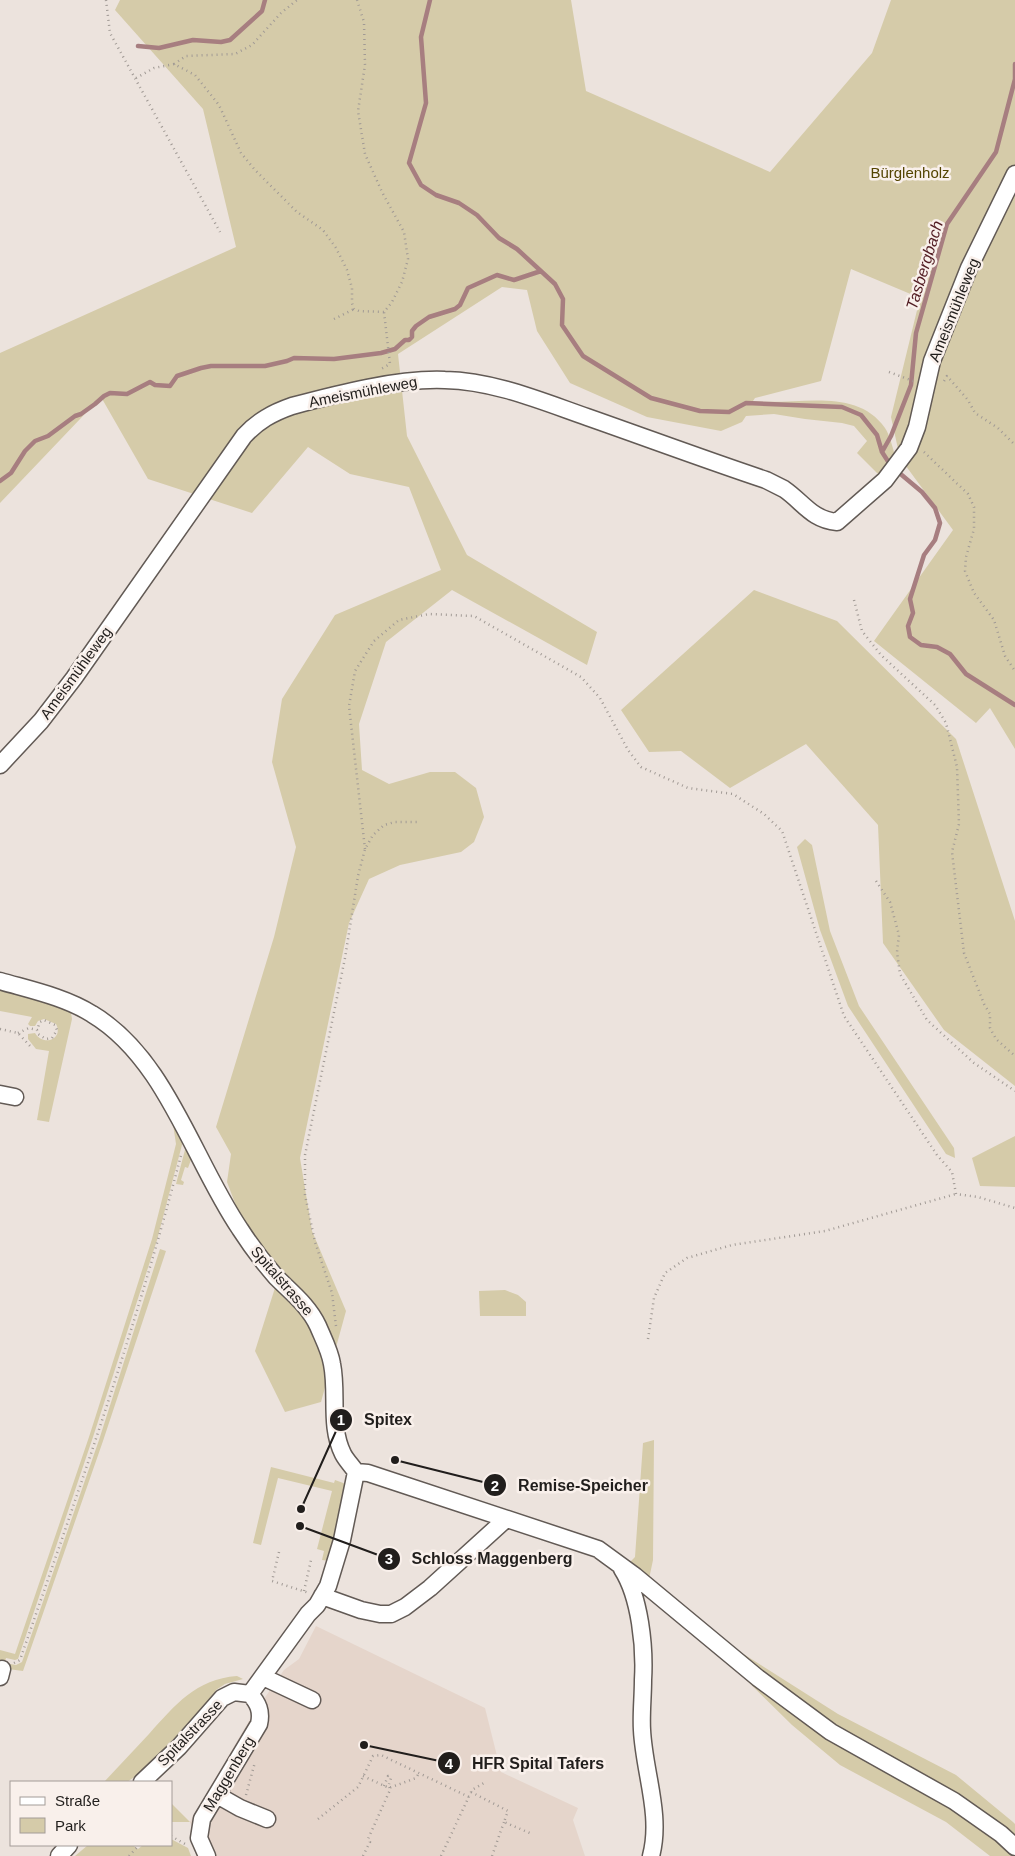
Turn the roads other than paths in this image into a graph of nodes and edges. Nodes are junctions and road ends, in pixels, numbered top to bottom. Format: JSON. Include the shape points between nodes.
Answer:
{"nodes":[{"id":1,"x":1015,"y":174,"type":"edge"},
{"id":2,"x":0,"y":764,"type":"edge"},
{"id":3,"x":0,"y":981,"type":"edge"},
{"id":4,"x":356,"y":1472,"type":"junction"},
{"id":5,"x":506,"y":1520,"type":"junction"},
{"id":6,"x":619,"y":1565,"type":"junction"},
{"id":7,"x":322,"y":1596,"type":"junction"},
{"id":8,"x":263,"y":1677,"type":"junction"},
{"id":9,"x":250,"y":1694,"type":"junction"},
{"id":10,"x":312,"y":1700,"type":"dead end"},
{"id":11,"x":143,"y":1781,"type":"edge"},
{"id":12,"x":217,"y":1795,"type":"junction"},
{"id":13,"x":267,"y":1819,"type":"dead end"},
{"id":14,"x":68,"y":1846,"type":"edge"},
{"id":15,"x":1015,"y":1847,"type":"edge"},
{"id":16,"x":59,"y":1856,"type":"edge"},
{"id":17,"x":207,"y":1856,"type":"edge"},
{"id":18,"x":651,"y":1856,"type":"edge"}],
"edges":[{"from":1,"to":2,"type":"street","name":"Ameismühleweg","via":[[969,268],[932,361],[917,427],[909,447],[885,480],[838,522],[818,518],[784,489],[766,480],[542,401],[486,385],[445,380],[413,381],[292,406],[260,420],[240,442],[74,678],[41,721]]},
{"from":3,"to":4,"type":"street","name":"Spitalstrasse","via":[[78,1006],[108,1024],[144,1062],[233,1220],[255,1252],[317,1323],[332,1362],[337,1436],[343,1454]]},
{"from":4,"to":5,"type":"street","via":[[368,1473]]},
{"from":4,"to":7,"type":"street","via":[[342,1540]]},
{"from":5,"to":6,"type":"street","via":[[598,1549]]},
{"from":5,"to":7,"type":"street","via":[[406,1608],[380,1614]]},
{"from":6,"to":15,"type":"street","via":[[758,1678],[831,1732],[954,1801]]},
{"from":6,"to":18,"type":"street","via":[[630,1580],[642,1641],[642,1730],[654,1814],[655,1840]]},
{"from":7,"to":8,"type":"street"},
{"from":8,"to":9,"type":"street"},
{"from":8,"to":10,"type":"street"},
{"from":9,"to":11,"type":"street","name":"Spitalstrasse","via":[[234,1692],[222,1698],[180,1747]]},
{"from":9,"to":12,"type":"street","name":"Maggenberg","via":[[260,1709],[259,1724]]},
{"from":12,"to":13,"type":"street"},
{"from":12,"to":17,"type":"street","name":"Maggenberg","via":[[202,1819],[199,1838]]},
{"from":14,"to":16,"type":"street"}]}
